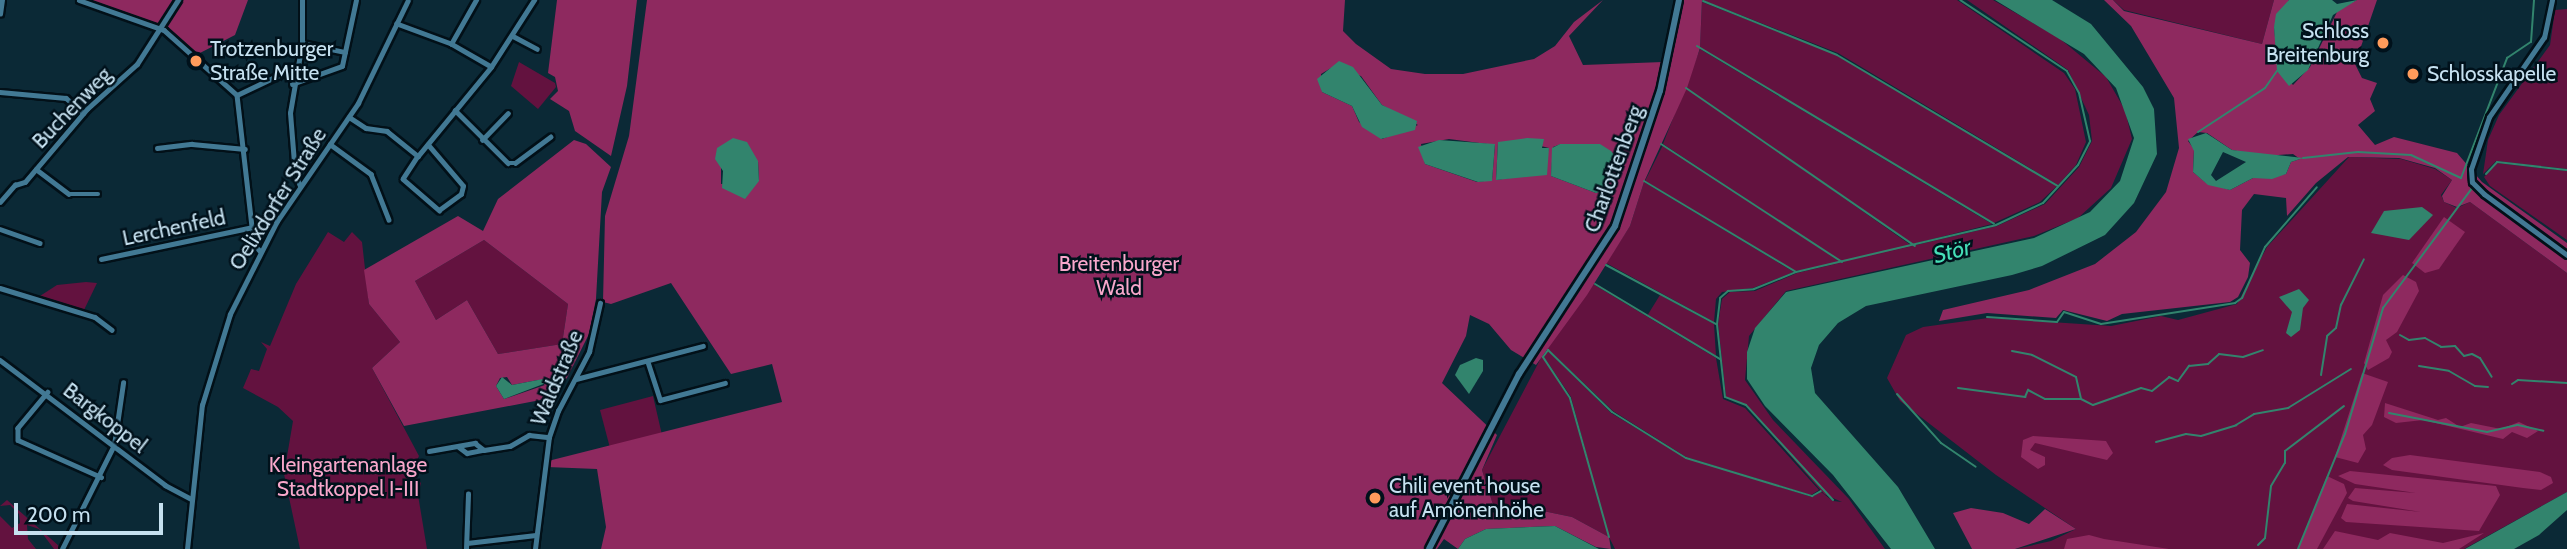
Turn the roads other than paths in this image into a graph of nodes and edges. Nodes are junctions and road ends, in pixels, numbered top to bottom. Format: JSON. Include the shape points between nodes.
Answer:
{"nodes":[{"id":1,"x":79,"y":0,"type":"edge"},
{"id":2,"x":178,"y":0,"type":"edge"},
{"id":3,"x":302,"y":0,"type":"edge"},
{"id":4,"x":356,"y":0,"type":"edge"},
{"id":5,"x":408,"y":0,"type":"edge"},
{"id":6,"x":476,"y":0,"type":"edge"},
{"id":7,"x":534,"y":0,"type":"edge"},
{"id":8,"x":1679,"y":0,"type":"edge"},
{"id":9,"x":2552,"y":0,"type":"edge"},
{"id":10,"x":3,"y":2,"type":"edge"},
{"id":11,"x":0,"y":13,"type":"edge"},
{"id":12,"x":397,"y":24,"type":"junction"},
{"id":13,"x":159,"y":28,"type":"junction"},
{"id":14,"x":513,"y":36,"type":"junction"},
{"id":15,"x":302,"y":43,"type":"junction"},
{"id":16,"x":451,"y":44,"type":"junction"},
{"id":17,"x":537,"y":49,"type":"dead end"},
{"id":18,"x":345,"y":52,"type":"junction"},
{"id":19,"x":296,"y":66,"type":"junction"},
{"id":20,"x":491,"y":67,"type":"junction"},
{"id":21,"x":292,"y":85,"type":"junction"},
{"id":22,"x":0,"y":92,"type":"edge"},
{"id":23,"x":237,"y":95,"type":"junction"},
{"id":24,"x":455,"y":110,"type":"junction"},
{"id":25,"x":83,"y":113,"type":"junction"},
{"id":26,"x":508,"y":113,"type":"dead end"},
{"id":27,"x":349,"y":117,"type":"junction"},
{"id":28,"x":550,"y":137,"type":"dead end"},
{"id":29,"x":482,"y":139,"type":"junction"},
{"id":30,"x":330,"y":144,"type":"junction"},
{"id":31,"x":428,"y":145,"type":"junction"},
{"id":32,"x":157,"y":148,"type":"dead end"},
{"id":33,"x":245,"y":149,"type":"junction"},
{"id":34,"x":418,"y":156,"type":"junction"},
{"id":35,"x":36,"y":169,"type":"junction"},
{"id":36,"x":300,"y":186,"type":"junction"},
{"id":37,"x":98,"y":194,"type":"dead end"},
{"id":38,"x":0,"y":202,"type":"edge"},
{"id":39,"x":389,"y":220,"type":"dead end"},
{"id":40,"x":253,"y":228,"type":"junction"},
{"id":41,"x":0,"y":229,"type":"edge"},
{"id":42,"x":40,"y":243,"type":"dead end"},
{"id":43,"x":260,"y":251,"type":"junction"},
{"id":44,"x":2567,"y":255,"type":"edge"},
{"id":45,"x":101,"y":260,"type":"dead end"},
{"id":46,"x":0,"y":288,"type":"edge"},
{"id":47,"x":600,"y":303,"type":"dead end"},
{"id":48,"x":112,"y":330,"type":"dead end"},
{"id":49,"x":703,"y":346,"type":"dead end"},
{"id":50,"x":0,"y":360,"type":"edge"},
{"id":51,"x":648,"y":362,"type":"junction"},
{"id":52,"x":576,"y":379,"type":"junction"},
{"id":53,"x":123,"y":383,"type":"dead end"},
{"id":54,"x":725,"y":383,"type":"dead end"},
{"id":55,"x":48,"y":392,"type":"junction"},
{"id":56,"x":549,"y":437,"type":"junction"},
{"id":57,"x":114,"y":445,"type":"junction"},
{"id":58,"x":429,"y":452,"type":"dead end"},
{"id":59,"x":101,"y":477,"type":"junction"},
{"id":60,"x":468,"y":494,"type":"dead end"},
{"id":61,"x":191,"y":499,"type":"junction"},
{"id":62,"x":536,"y":535,"type":"junction"},
{"id":63,"x":467,"y":546,"type":"edge"},
{"id":64,"x":62,"y":549,"type":"edge"},
{"id":65,"x":187,"y":549,"type":"edge"},
{"id":66,"x":535,"y":549,"type":"edge"},
{"id":67,"x":1429,"y":549,"type":"edge"}],
"edges":[{"from":1,"to":13,"type":"street"},
{"from":2,"to":13,"type":"street","name":"Buchenweg"},
{"from":3,"to":15,"type":"street"},
{"from":4,"to":18,"type":"street"},
{"from":5,"to":12,"type":"street","name":"Oelixdorfer Straße"},
{"from":6,"to":16,"type":"street"},
{"from":7,"to":14,"type":"street"},
{"from":8,"to":67,"type":"main road","name":"Charlottenberg","via":[[1660,91],[1619,218],[1526,363]]},
{"from":9,"to":44,"type":"street","via":[[2544,37],[2488,117],[2473,161],[2472,182]]},
{"from":10,"to":11,"type":"street"},
{"from":12,"to":16,"type":"street"},
{"from":12,"to":27,"type":"street","name":"Oelixdorfer Straße"},
{"from":13,"to":23,"type":"street"},
{"from":13,"to":25,"type":"street","name":"Buchenweg","via":[[137,65]]},
{"from":14,"to":17,"type":"street"},
{"from":14,"to":20,"type":"street"},
{"from":15,"to":18,"type":"street"},
{"from":15,"to":19,"type":"street"},
{"from":16,"to":20,"type":"street"},
{"from":18,"to":21,"type":"street","via":[[339,68]]},
{"from":19,"to":21,"type":"street"},
{"from":19,"to":23,"type":"street"},
{"from":20,"to":24,"type":"street"},
{"from":21,"to":36,"type":"street","via":[[290,120]]},
{"from":22,"to":25,"type":"street","via":[[66,98]]},
{"from":23,"to":33,"type":"street"},
{"from":24,"to":29,"type":"street"},
{"from":24,"to":31,"type":"street"},
{"from":25,"to":35,"type":"street","name":"Buchenweg"},
{"from":26,"to":29,"type":"street"},
{"from":27,"to":30,"type":"street","name":"Oelixdorfer Straße"},
{"from":27,"to":34,"type":"street","via":[[366,128],[387,131]]},
{"from":28,"to":29,"type":"street","via":[[512,164],[501,160]]},
{"from":30,"to":36,"type":"street","name":"Oelixdorfer Straße"},
{"from":30,"to":39,"type":"street","via":[[371,174]]},
{"from":31,"to":34,"type":"street"},
{"from":31,"to":34,"type":"street","via":[[463,186],[461,194],[439,210],[403,179]]},
{"from":32,"to":33,"type":"street","via":[[192,144]]},
{"from":33,"to":40,"type":"street"},
{"from":35,"to":37,"type":"street","via":[[69,194]]},
{"from":35,"to":38,"type":"street","name":"Buchenweg"},
{"from":36,"to":43,"type":"street","name":"Oelixdorfer Straße"},
{"from":40,"to":43,"type":"street"},
{"from":40,"to":45,"type":"street","name":"Lerchenfeld"},
{"from":41,"to":42,"type":"street"},
{"from":43,"to":61,"type":"street","name":"Oelixdorfer Straße","via":[[209,374]]},
{"from":46,"to":48,"type":"street","via":[[95,317]]},
{"from":47,"to":52,"type":"street","name":"Waldstraße","via":[[592,341]]},
{"from":49,"to":51,"type":"street"},
{"from":50,"to":55,"type":"street","name":"Bargkoppel"},
{"from":51,"to":52,"type":"street"},
{"from":51,"to":54,"type":"street","via":[[659,400]]},
{"from":52,"to":56,"type":"street","name":"Waldstraße"},
{"from":53,"to":57,"type":"street"},
{"from":55,"to":57,"type":"street","name":"Bargkoppel"},
{"from":55,"to":59,"type":"street","via":[[18,428],[18,440]]},
{"from":56,"to":58,"type":"street","via":[[529,435],[510,446],[484,450],[475,443]]},
{"from":56,"to":62,"type":"street","name":"Waldstraße"},
{"from":57,"to":59,"type":"street"},
{"from":57,"to":61,"type":"street","name":"Bargkoppel"},
{"from":59,"to":64,"type":"street"},
{"from":60,"to":63,"type":"street"},
{"from":61,"to":65,"type":"street","name":"Oelixdorfer Straße"},
{"from":62,"to":63,"type":"street"},
{"from":62,"to":66,"type":"street","name":"Waldstraße"}]}
